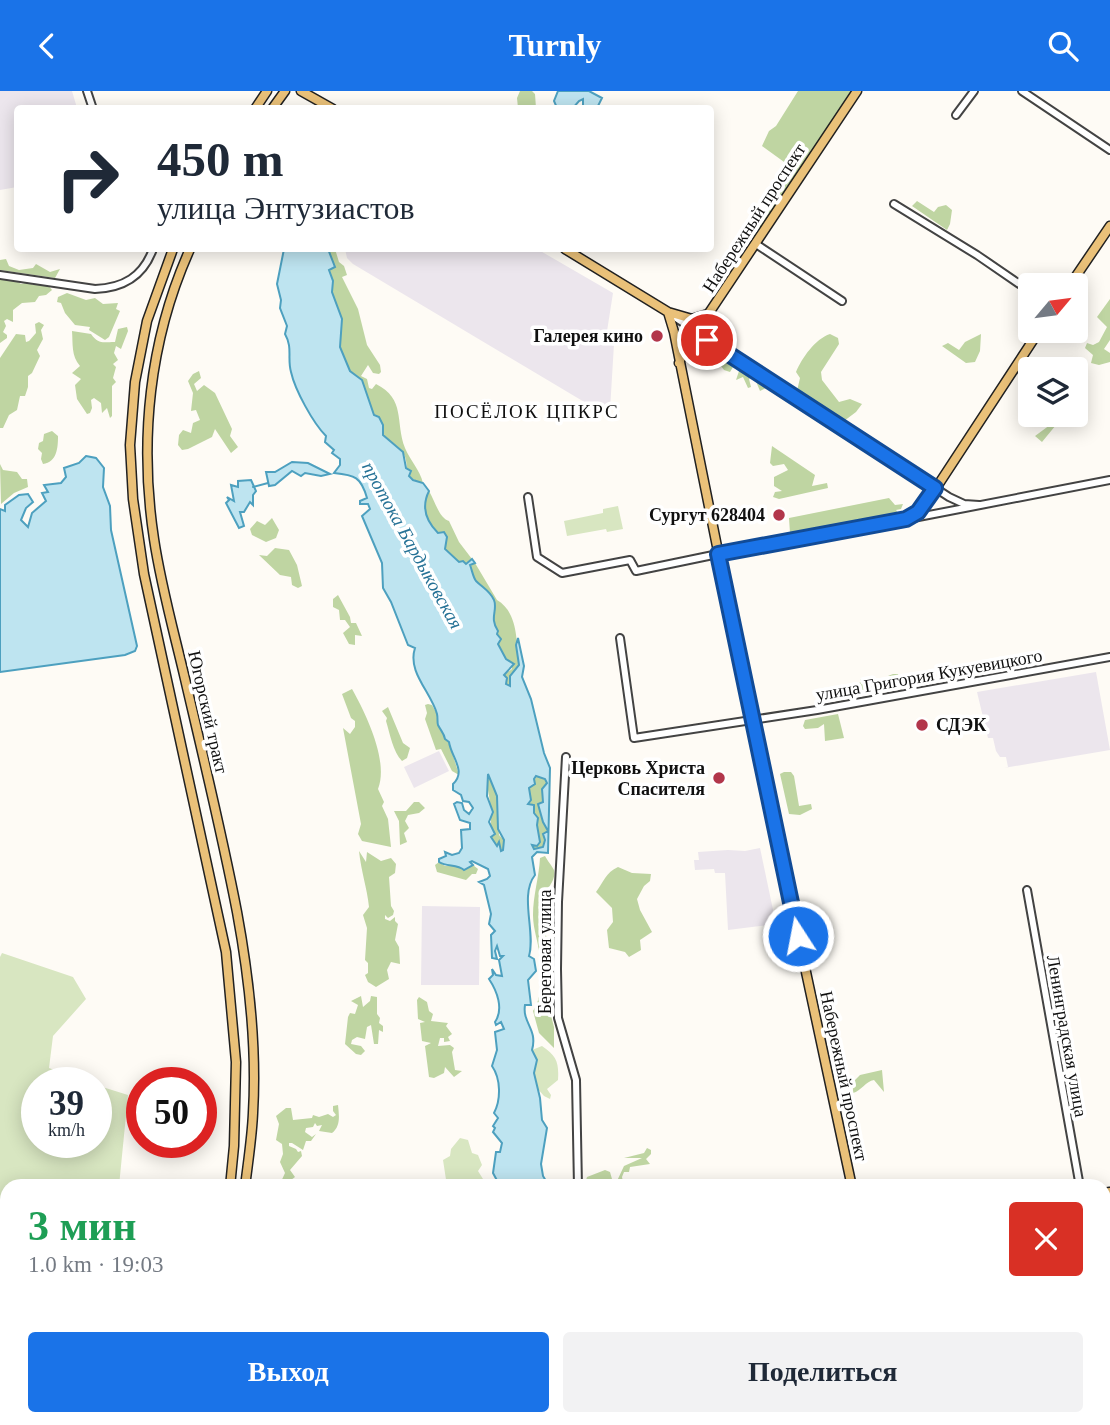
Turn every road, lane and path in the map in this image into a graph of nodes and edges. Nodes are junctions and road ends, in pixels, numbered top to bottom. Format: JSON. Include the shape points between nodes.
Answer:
{"nodes":[{"id":1,"x":301,"y":91,"type":"edge"},
{"id":2,"x":858,"y":91,"type":"edge"},
{"id":3,"x":974,"y":91,"type":"edge"},
{"id":4,"x":1022,"y":91,"type":"edge"},
{"id":5,"x":326,"y":105,"type":"edge"},
{"id":6,"x":956,"y":115,"type":"dead end"},
{"id":7,"x":1110,"y":150,"type":"edge"},
{"id":8,"x":894,"y":204,"type":"dead end"},
{"id":9,"x":1110,"y":226,"type":"edge"},
{"id":10,"x":756,"y":244,"type":"junction"},
{"id":11,"x":152,"y":252,"type":"edge"},
{"id":12,"x":172,"y":252,"type":"edge"},
{"id":13,"x":189,"y":252,"type":"edge"},
{"id":14,"x":570,"y":252,"type":"edge"},
{"id":15,"x":1078,"y":273,"type":"edge"},
{"id":16,"x":0,"y":275,"type":"edge"},
{"id":17,"x":1018,"y":283,"type":"edge"},
{"id":18,"x":842,"y":301,"type":"dead end"},
{"id":19,"x":668,"y":312,"type":"junction"},
{"id":20,"x":711,"y":313,"type":"junction"},
{"id":21,"x":697,"y":332,"type":"junction"},
{"id":22,"x":1031,"y":343,"type":"edge"},
{"id":23,"x":679,"y":363,"type":"junction"},
{"id":24,"x":1110,"y":480,"type":"edge"},
{"id":25,"x":935,"y":488,"type":"junction"},
{"id":26,"x":528,"y":497,"type":"dead end"},
{"id":27,"x":979,"y":505,"type":"junction"},
{"id":28,"x":906,"y":519,"type":"junction"},
{"id":29,"x":718,"y":554,"type":"junction"},
{"id":30,"x":620,"y":638,"type":"dead end"},
{"id":31,"x":179,"y":653,"type":"junction"},
{"id":32,"x":1110,"y":657,"type":"edge"},
{"id":33,"x":163,"y":658,"type":"junction"},
{"id":34,"x":753,"y":719,"type":"junction"},
{"id":35,"x":566,"y":757,"type":"dead end"},
{"id":36,"x":1027,"y":890,"type":"dead end"},
{"id":37,"x":231,"y":1179,"type":"edge"},
{"id":38,"x":247,"y":1179,"type":"edge"},
{"id":39,"x":578,"y":1179,"type":"edge"},
{"id":40,"x":850,"y":1179,"type":"edge"},
{"id":41,"x":1079,"y":1179,"type":"edge"}],
"edges":[{"from":1,"to":5,"type":"main road"},
{"from":2,"to":10,"type":"main road","name":"Набережный проспект"},
{"from":3,"to":6,"type":"street"},
{"from":4,"to":7,"type":"street"},
{"from":8,"to":17,"type":"street"},
{"from":9,"to":15,"type":"main road"},
{"from":10,"to":18,"type":"street"},
{"from":10,"to":20,"type":"main road","name":"Набережный проспект"},
{"from":11,"to":16,"type":"street","via":[[130,281],[108,288]]},
{"from":12,"to":33,"type":"main road","name":"Югорский тракт","via":[[140,351],[130,445],[139,549]]},
{"from":13,"to":31,"type":"main road","name":"Югорский тракт","via":[[160,337],[148,419],[150,514]]},
{"from":14,"to":19,"type":"main road"},
{"from":19,"to":20,"type":"main road","via":[[692,319]]},
{"from":19,"to":21,"type":"street"},
{"from":19,"to":23,"type":"main road","name":"Набережный проспект"},
{"from":20,"to":21,"type":"main road","name":"Набережный проспект"},
{"from":21,"to":23,"type":"main road","name":"Набережный проспект"},
{"from":21,"to":25,"type":"street"},
{"from":22,"to":25,"type":"main road"},
{"from":23,"to":29,"type":"main road","name":"Набережный проспект"},
{"from":24,"to":27,"type":"street"},
{"from":25,"to":27,"type":"street","via":[[956,501]]},
{"from":25,"to":28,"type":"main road","via":[[918,512]]},
{"from":26,"to":29,"type":"street","via":[[537,557],[562,573],[630,560],[636,571]]},
{"from":27,"to":28,"type":"street"},
{"from":28,"to":29,"type":"main road"},
{"from":29,"to":34,"type":"main road","name":"Набережный проспект"},
{"from":30,"to":34,"type":"street","name":"улица Григория Кукуевицкого","via":[[634,738]]},
{"from":31,"to":33,"type":"main road"},
{"from":31,"to":38,"type":"main road","name":"Югорский тракт","via":[[225,853],[246,969],[253,1076]]},
{"from":32,"to":34,"type":"street","name":"улица Григория Кукуевицкого"},
{"from":33,"to":37,"type":"main road","name":"Югорский тракт","via":[[226,952],[236,1062]]},
{"from":34,"to":40,"type":"main road","name":"Набережный проспект"},
{"from":35,"to":39,"type":"street","name":"Береговая улица","via":[[558,902],[558,1018],[576,1080]]},
{"from":36,"to":41,"type":"street","name":"Ленинградская улица"}]}
